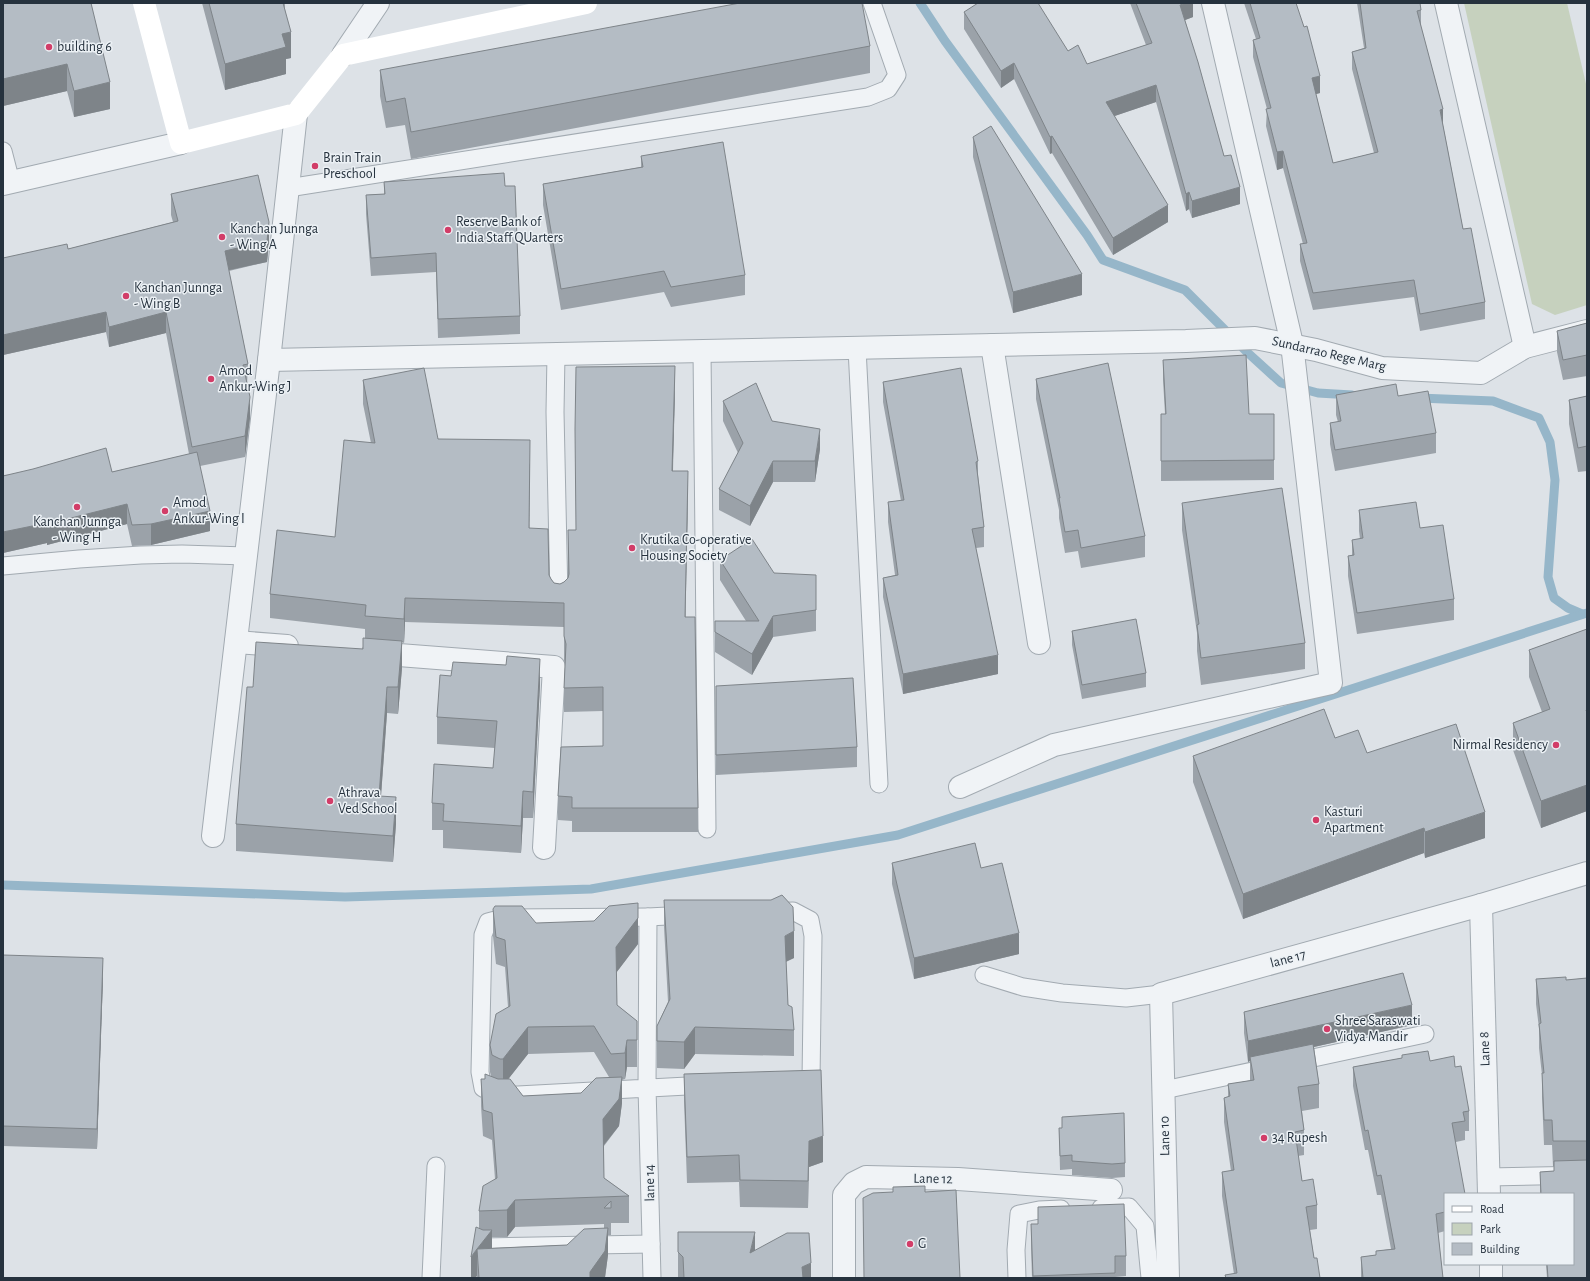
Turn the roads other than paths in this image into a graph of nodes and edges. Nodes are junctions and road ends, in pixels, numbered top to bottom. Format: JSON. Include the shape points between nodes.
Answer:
{"nodes":[{"id":1,"x":144,"y":3,"type":"edge"},
{"id":2,"x":378,"y":3,"type":"edge"},
{"id":3,"x":586,"y":3,"type":"edge"},
{"id":4,"x":872,"y":3,"type":"edge"},
{"id":5,"x":1213,"y":3,"type":"edge"},
{"id":6,"x":1446,"y":3,"type":"edge"},
{"id":7,"x":342,"y":55,"type":"junction"},
{"id":8,"x":296,"y":114,"type":"junction"},
{"id":9,"x":181,"y":143,"type":"junction"},
{"id":10,"x":3,"y":151,"type":"edge"},
{"id":11,"x":7,"y":183,"type":"edge"},
{"id":12,"x":288,"y":188,"type":"junction"},
{"id":13,"x":1587,"y":331,"type":"edge"},
{"id":14,"x":1292,"y":344,"type":"junction"},
{"id":15,"x":992,"y":345,"type":"junction"},
{"id":16,"x":1525,"y":347,"type":"junction"},
{"id":17,"x":856,"y":348,"type":"junction"},
{"id":18,"x":702,"y":350,"type":"junction"},
{"id":19,"x":556,"y":354,"type":"junction"},
{"id":20,"x":269,"y":360,"type":"junction"},
{"id":21,"x":246,"y":556,"type":"junction"},
{"id":22,"x":3,"y":566,"type":"edge"},
{"id":23,"x":559,"y":598,"type":"edge"},
{"id":24,"x":236,"y":642,"type":"junction"},
{"id":25,"x":1038,"y":643,"type":"dead end"},
{"id":26,"x":307,"y":648,"type":"edge"},
{"id":27,"x":355,"y":651,"type":"edge"},
{"id":28,"x":879,"y":784,"type":"dead end"},
{"id":29,"x":960,"y":787,"type":"dead end"},
{"id":30,"x":707,"y":829,"type":"dead end"},
{"id":31,"x":213,"y":836,"type":"dead end"},
{"id":32,"x":544,"y":848,"type":"dead end"},
{"id":33,"x":1587,"y":873,"type":"edge"},
{"id":34,"x":1481,"y":905,"type":"junction"},
{"id":35,"x":754,"y":913,"type":"edge"},
{"id":36,"x":701,"y":915,"type":"edge"},
{"id":37,"x":648,"y":917,"type":"junction"},
{"id":38,"x":984,"y":975,"type":"dead end"},
{"id":39,"x":1161,"y":994,"type":"junction"},
{"id":40,"x":1425,"y":1034,"type":"dead end"},
{"id":41,"x":780,"y":1082,"type":"edge"},
{"id":42,"x":725,"y":1084,"type":"edge"},
{"id":43,"x":647,"y":1087,"type":"junction"},
{"id":44,"x":1164,"y":1090,"type":"junction"},
{"id":45,"x":436,"y":1166,"type":"dead end"},
{"id":46,"x":1587,"y":1175,"type":"edge"},
{"id":47,"x":1489,"y":1186,"type":"edge"},
{"id":48,"x":1111,"y":1190,"type":"dead end"},
{"id":49,"x":651,"y":1244,"type":"junction"},
{"id":50,"x":483,"y":1247,"type":"edge"},
{"id":51,"x":1491,"y":1265,"type":"edge"},
{"id":52,"x":431,"y":1278,"type":"edge"},
{"id":53,"x":652,"y":1278,"type":"edge"},
{"id":54,"x":844,"y":1278,"type":"edge"},
{"id":55,"x":1017,"y":1278,"type":"edge"},
{"id":56,"x":1150,"y":1278,"type":"edge"},
{"id":57,"x":1168,"y":1278,"type":"edge"},
{"id":58,"x":1491,"y":1278,"type":"edge"}],
"edges":[{"from":1,"to":9,"type":"street"},
{"from":2,"to":7,"type":"street"},
{"from":3,"to":7,"type":"street"},
{"from":4,"to":12,"type":"lane","via":[[897,75],[888,89],[868,97]]},
{"from":5,"to":14,"type":"street"},
{"from":6,"to":16,"type":"street"},
{"from":7,"to":8,"type":"street"},
{"from":8,"to":9,"type":"street"},
{"from":8,"to":12,"type":"street"},
{"from":9,"to":11,"type":"street"},
{"from":10,"to":11,"type":"lane"},
{"from":12,"to":20,"type":"street"},
{"from":13,"to":16,"type":"street","name":"Sundarrao Rege Marg"},
{"from":14,"to":15,"type":"street","name":"Sundarrao Rege Marg","via":[[1255,338]]},
{"from":14,"to":16,"type":"street","name":"Sundarrao Rege Marg","via":[[1382,368],[1481,373]]},
{"from":14,"to":29,"type":"street","via":[[1331,683],[1054,745]]},
{"from":15,"to":17,"type":"street","name":"Sundarrao Rege Marg"},
{"from":15,"to":25,"type":"street"},
{"from":17,"to":18,"type":"street","name":"Sundarrao Rege Marg"},
{"from":17,"to":28,"type":"lane"},
{"from":18,"to":19,"type":"street","name":"Sundarrao Rege Marg"},
{"from":18,"to":30,"type":"lane"},
{"from":19,"to":20,"type":"street","name":"Sundarrao Rege Marg"},
{"from":19,"to":23,"type":"lane"},
{"from":20,"to":21,"type":"street"},
{"from":21,"to":22,"type":"lane","via":[[141,555]]},
{"from":21,"to":24,"type":"street"},
{"from":24,"to":26,"type":"street"},
{"from":24,"to":31,"type":"street"},
{"from":27,"to":32,"type":"street","via":[[554,667]]},
{"from":33,"to":34,"type":"street","name":"lane 17"},
{"from":34,"to":39,"type":"street","name":"lane 17"},
{"from":34,"to":47,"type":"street","name":"Lane 8"},
{"from":35,"to":41,"type":"lane","via":[[793,912],[810,920],[813,936],[811,1080]]},
{"from":36,"to":37,"type":"lane"},
{"from":37,"to":43,"type":"lane","name":"lane 14"},
{"from":37,"to":43,"type":"lane","via":[[504,918],[488,922],[483,935],[480,1072],[483,1088],[498,1096]]},
{"from":38,"to":39,"type":"lane","name":"lane 17","via":[[1023,987],[1062,993],[1126,998]]},
{"from":39,"to":44,"type":"street","name":"Lane 10"},
{"from":40,"to":44,"type":"lane"},
{"from":42,"to":43,"type":"lane"},
{"from":43,"to":49,"type":"lane","name":"lane 14"},
{"from":44,"to":57,"type":"street","name":"Lane 10"},
{"from":45,"to":52,"type":"lane"},
{"from":46,"to":47,"type":"lane"},
{"from":48,"to":54,"type":"street","name":"Lane 12","via":[[958,1179],[866,1177],[854,1183],[844,1195]]},
{"from":49,"to":50,"type":"lane"},
{"from":49,"to":53,"type":"lane","name":"lane 14"},
{"from":51,"to":58,"type":"street"},
{"from":55,"to":56,"type":"lane","via":[[1016,1250],[1020,1214],[1039,1210],[1129,1206],[1146,1226]]}]}
